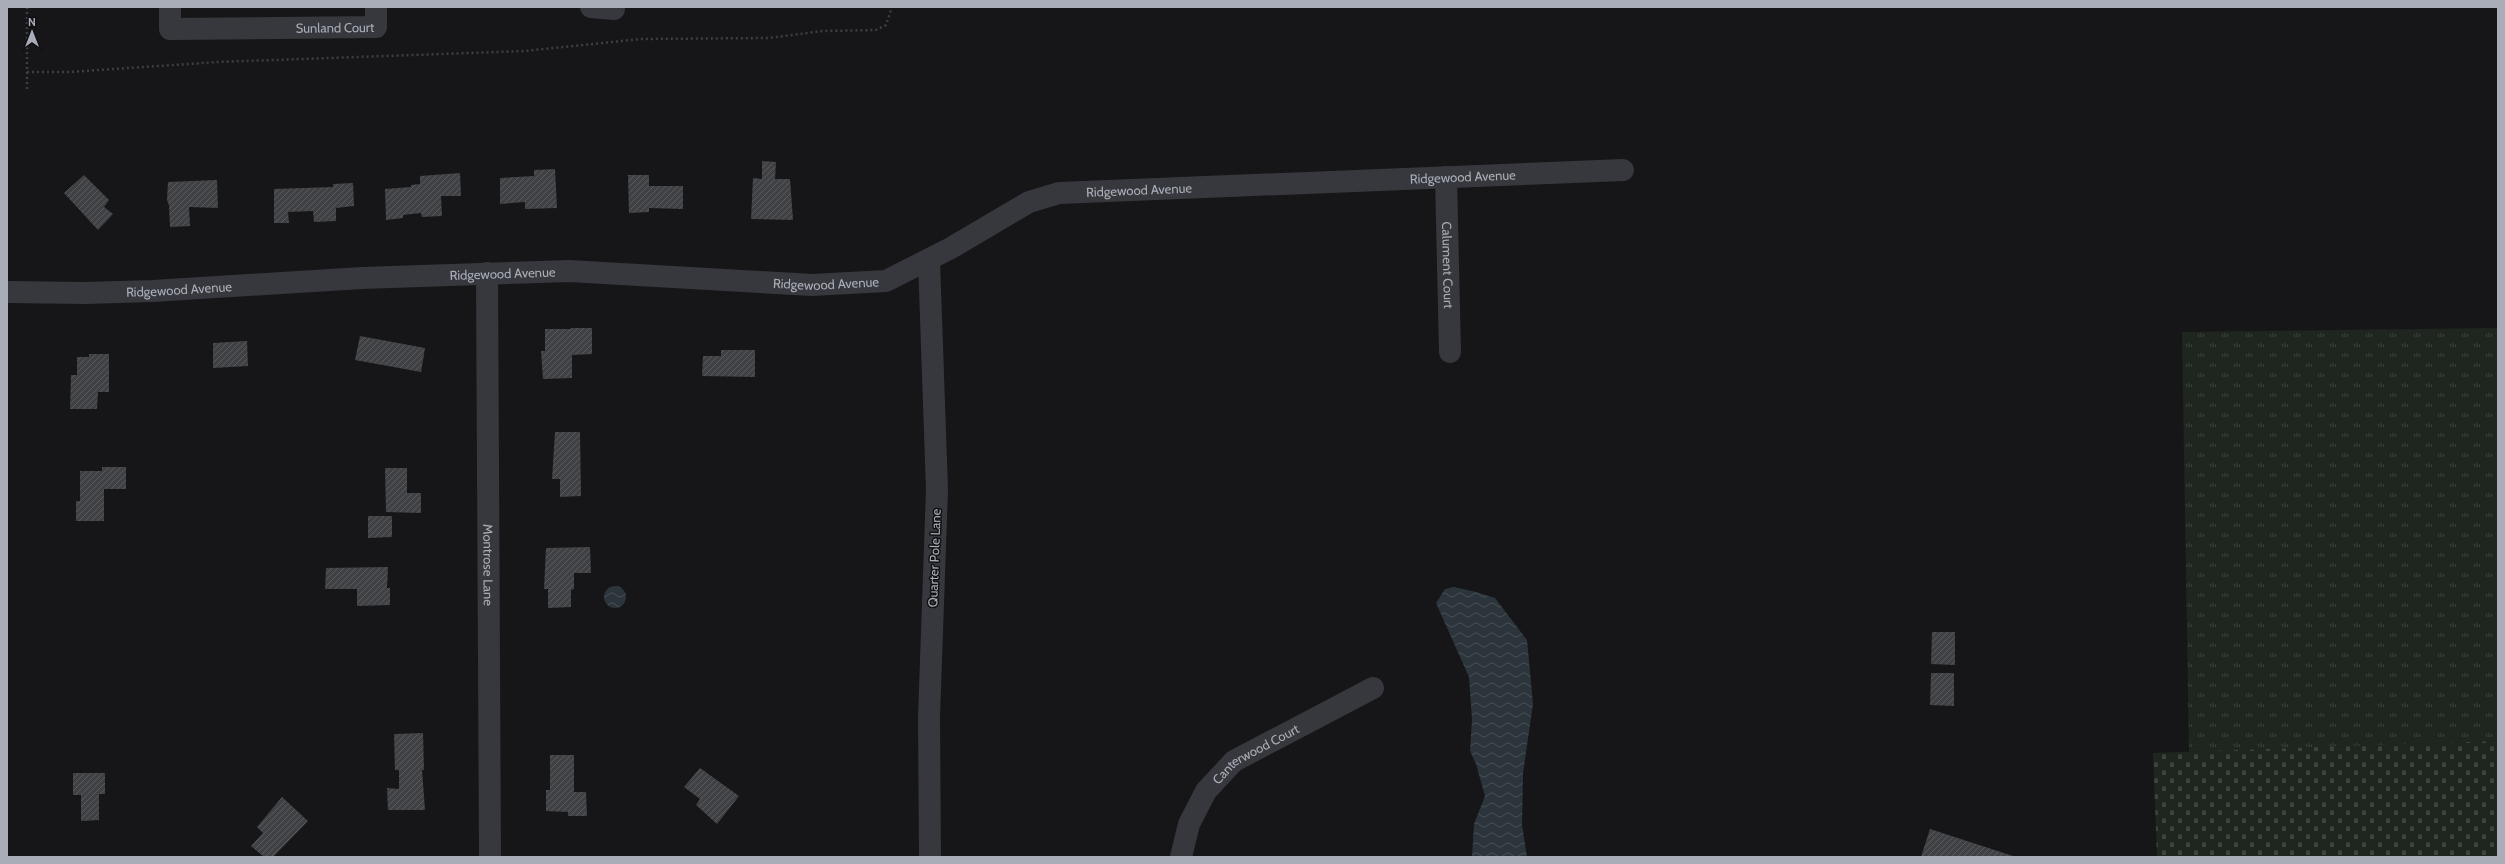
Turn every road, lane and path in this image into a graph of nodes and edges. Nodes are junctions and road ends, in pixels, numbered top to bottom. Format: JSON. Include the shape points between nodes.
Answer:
{"nodes":[{"id":1,"x":27,"y":7,"type":"edge"},
{"id":2,"x":170,"y":7,"type":"edge"},
{"id":3,"x":376,"y":7,"type":"edge"},
{"id":4,"x":591,"y":7,"type":"edge"},
{"id":5,"x":892,"y":7,"type":"edge"},
{"id":6,"x":614,"y":9,"type":"dead end"},
{"id":7,"x":27,"y":72,"type":"junction"},
{"id":8,"x":27,"y":89,"type":"dead end"},
{"id":9,"x":1623,"y":170,"type":"dead end"},
{"id":10,"x":1446,"y":177,"type":"junction"},
{"id":11,"x":929,"y":260,"type":"junction"},
{"id":12,"x":487,"y":273,"type":"junction"},
{"id":13,"x":7,"y":292,"type":"edge"},
{"id":14,"x":1450,"y":352,"type":"dead end"},
{"id":15,"x":1373,"y":688,"type":"dead end"},
{"id":16,"x":490,"y":857,"type":"edge"},
{"id":17,"x":930,"y":857,"type":"edge"},
{"id":18,"x":1181,"y":857,"type":"edge"}],
"edges":[{"from":1,"to":7,"type":"path"},
{"from":2,"to":3,"type":"street","name":"Sunland Court","via":[[170,29],[376,27]]},
{"from":4,"to":6,"type":"street"},
{"from":5,"to":7,"type":"path","via":[[886,25],[876,30],[823,31],[770,38],[641,39],[488,53],[218,62],[69,72]]},
{"from":7,"to":8,"type":"path"},
{"from":9,"to":10,"type":"street","name":"Ridgewood Avenue"},
{"from":10,"to":11,"type":"street","name":"Ridgewood Avenue","via":[[1059,192],[1029,202]]},
{"from":10,"to":14,"type":"street","name":"Calument Court"},
{"from":11,"to":12,"type":"street","name":"Ridgewood Avenue","via":[[886,281],[842,284],[766,283],[569,272]]},
{"from":11,"to":17,"type":"street","name":"Quarter Pole Lane","via":[[937,490],[929,717]]},
{"from":12,"to":13,"type":"street","name":"Ridgewood Avenue","via":[[153,291]]},
{"from":12,"to":16,"type":"street","name":"Montrose Lane"},
{"from":15,"to":18,"type":"street","name":"Canterwood Court","via":[[1234,761],[1206,791],[1189,824]]}]}
